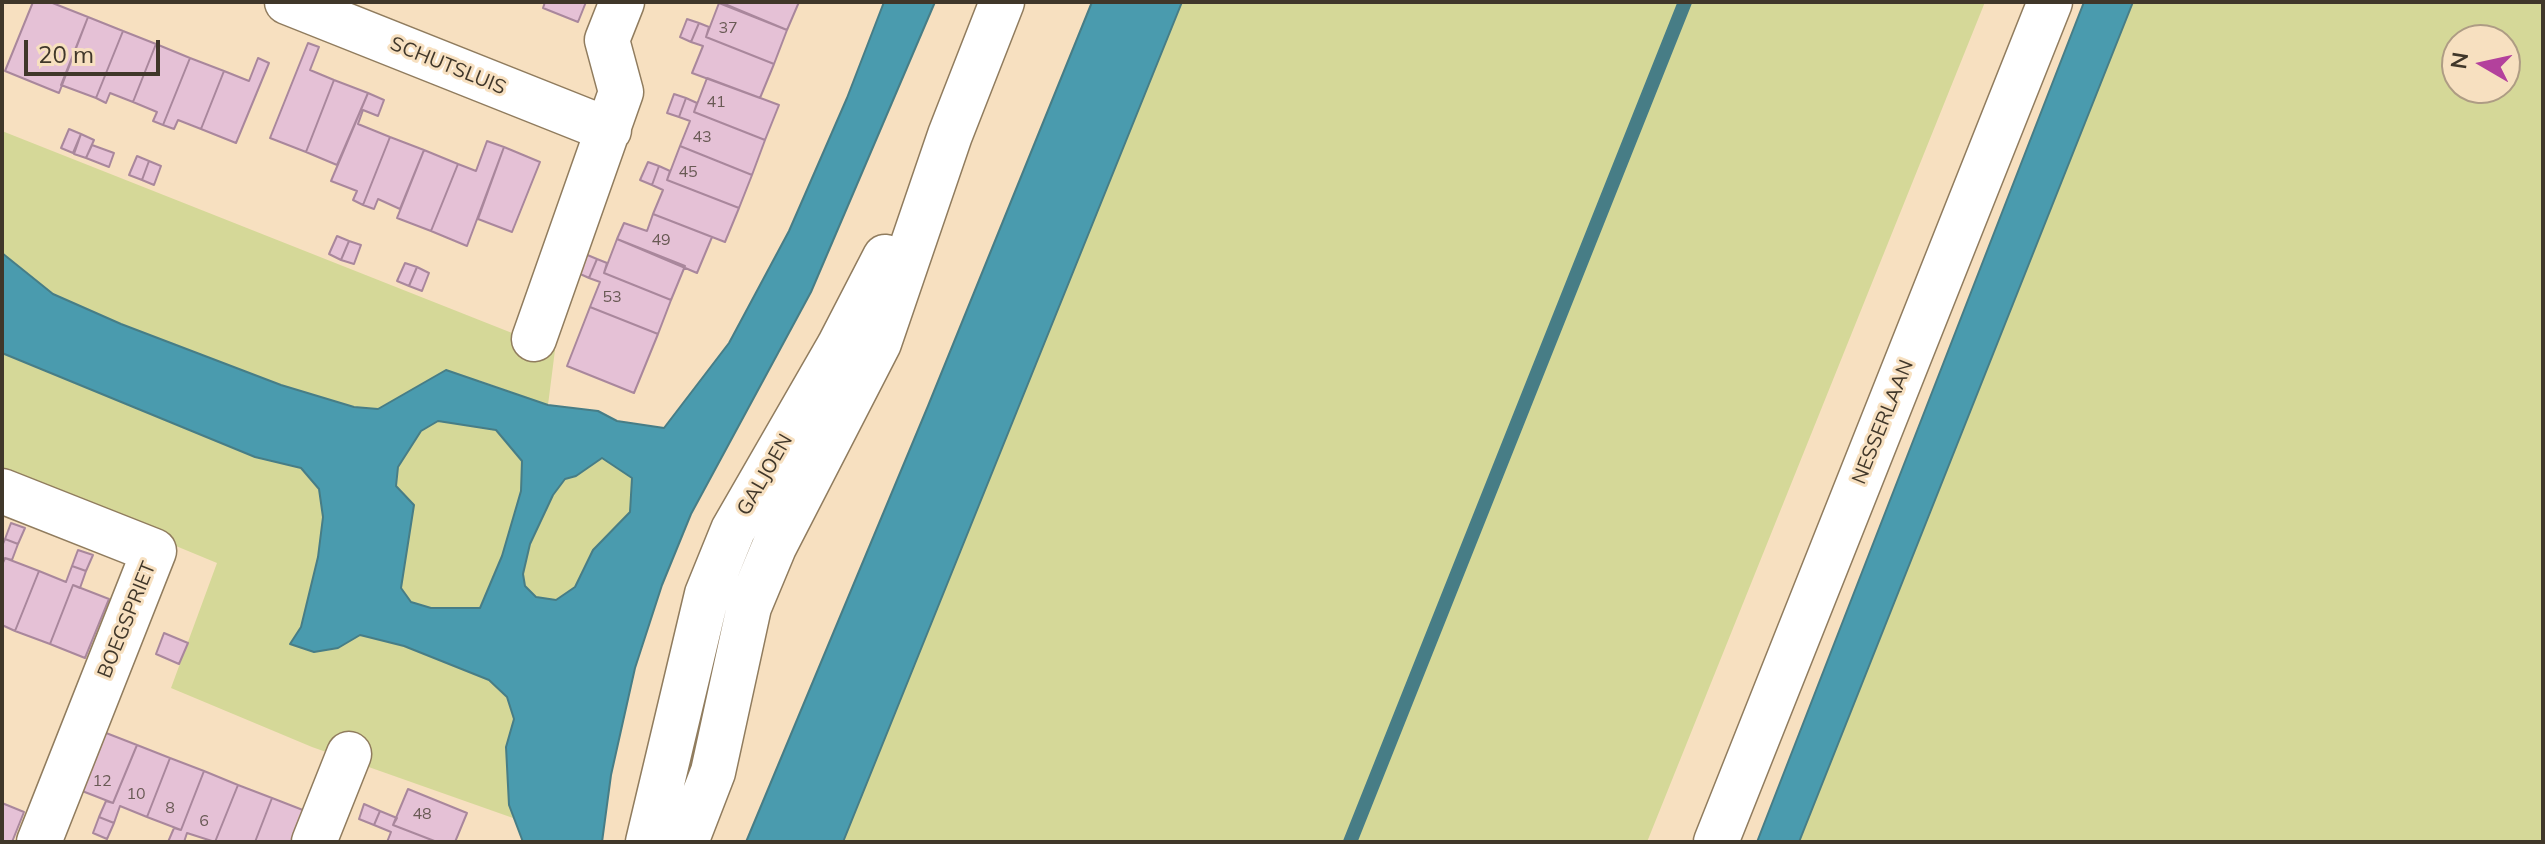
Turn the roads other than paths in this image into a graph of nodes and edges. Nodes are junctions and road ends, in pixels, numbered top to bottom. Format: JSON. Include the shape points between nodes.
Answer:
{"nodes":[{"id":1,"x":287,"y":2,"type":"edge"},
{"id":2,"x":622,"y":2,"type":"edge"},
{"id":3,"x":1002,"y":2,"type":"edge"},
{"id":4,"x":2050,"y":2,"type":"edge"},
{"id":5,"x":609,"y":130,"type":"junction"},
{"id":6,"x":950,"y":135,"type":"junction"},
{"id":7,"x":534,"y":339,"type":"dead end"},
{"id":8,"x":2,"y":491,"type":"edge"},
{"id":9,"x":349,"y":754,"type":"dead end"},
{"id":10,"x":39,"y":842,"type":"edge"},
{"id":11,"x":314,"y":842,"type":"edge"},
{"id":12,"x":648,"y":842,"type":"edge"},
{"id":13,"x":686,"y":842,"type":"edge"},
{"id":14,"x":1716,"y":842,"type":"edge"}],
"edges":[{"from":1,"to":5,"type":"street","name":"SCHUTSLUIS"},
{"from":2,"to":5,"type":"street","via":[[607,40],[621,92]]},
{"from":3,"to":6,"type":"street","name":"GALJOEN"},
{"from":4,"to":14,"type":"street","name":"NESSERLAAN"},
{"from":5,"to":7,"type":"street"},
{"from":6,"to":12,"type":"street","name":"GALJOEN","via":[[839,346],[733,530],[707,594]]},
{"from":6,"to":13,"type":"street","name":"GALJOEN","via":[[879,343],[774,547],[749,607],[713,772]]},
{"from":8,"to":10,"type":"street","name":"BOEGSPRIET","via":[[154,551]]},
{"from":9,"to":11,"type":"street"}]}
